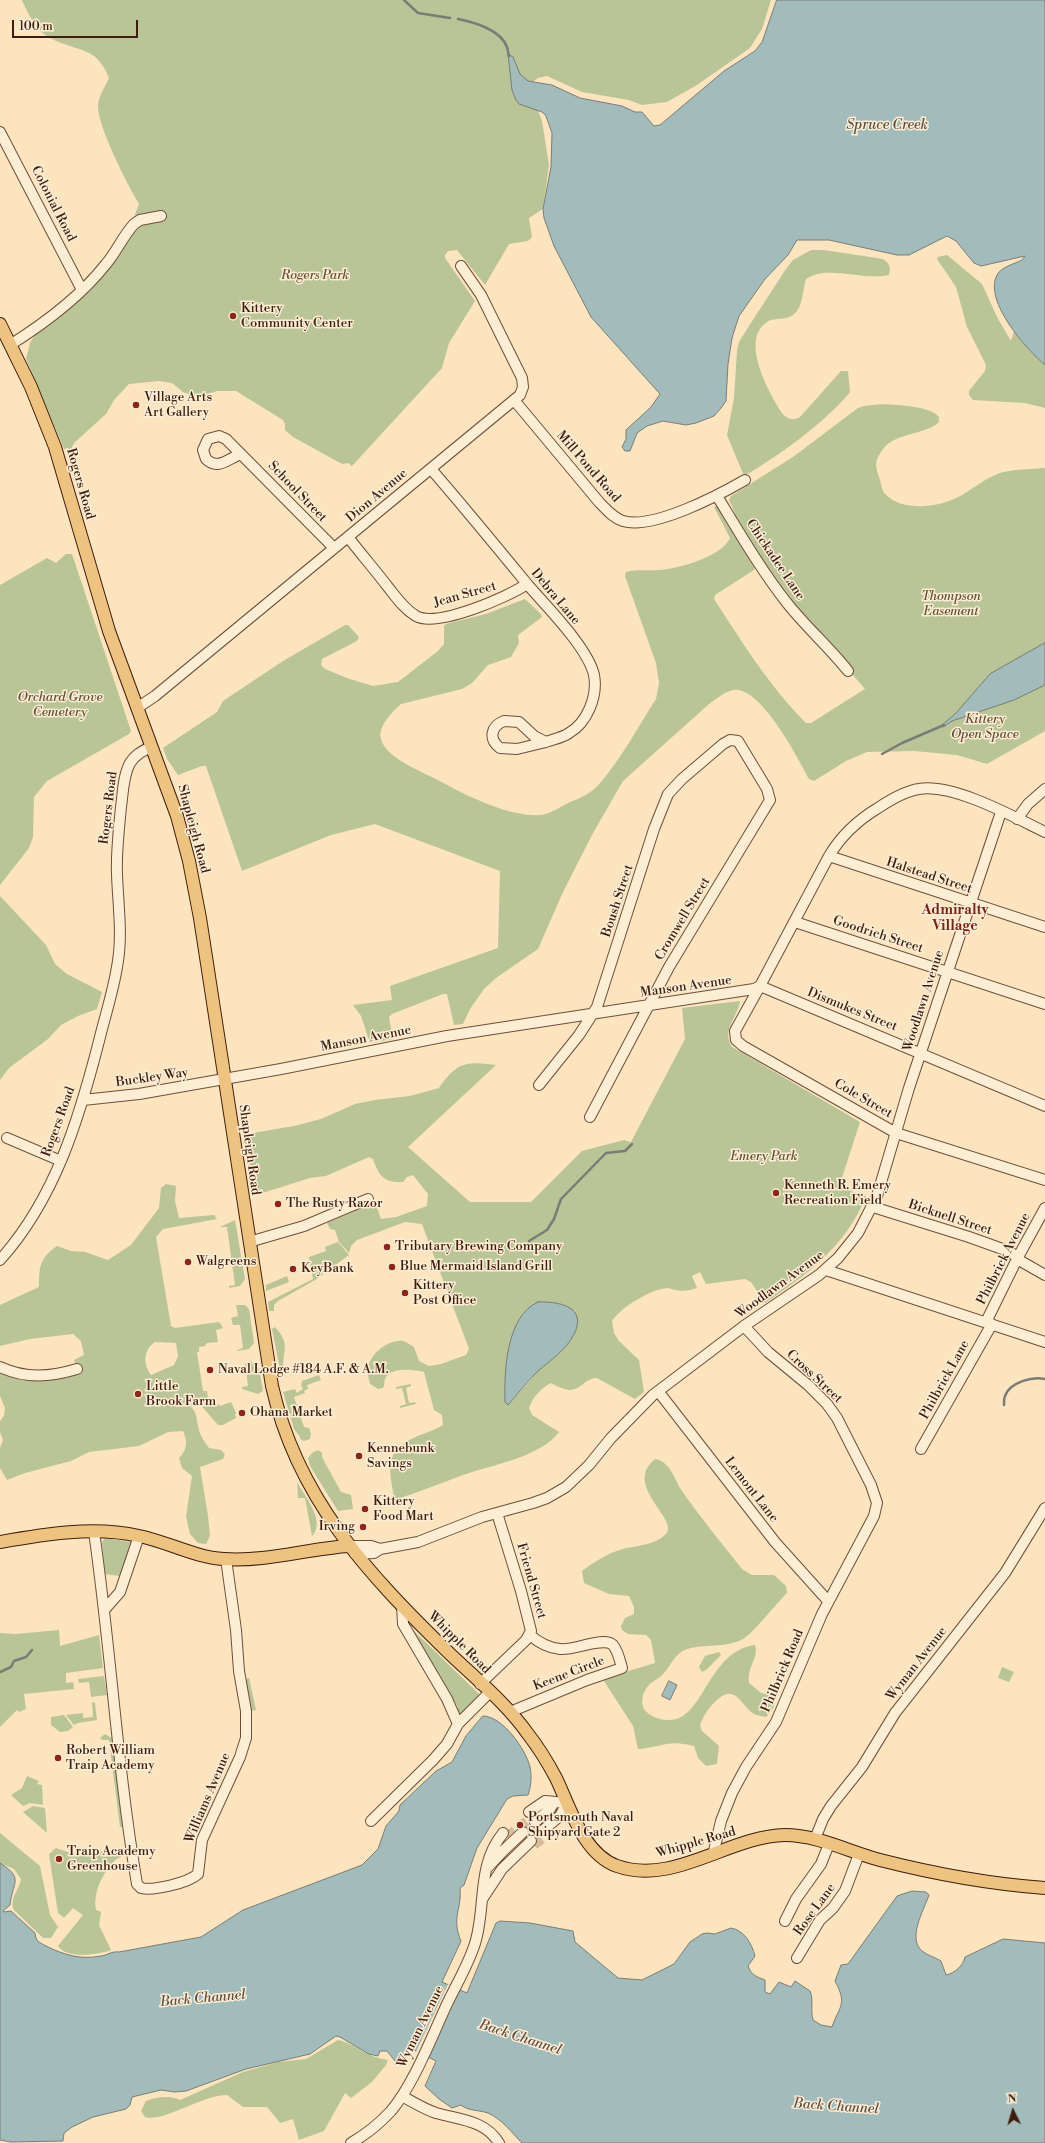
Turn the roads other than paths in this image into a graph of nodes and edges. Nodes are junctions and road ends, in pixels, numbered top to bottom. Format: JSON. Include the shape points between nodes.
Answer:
{"nodes":[{"id":1,"x":0,"y":132,"type":"edge"},
{"id":2,"x":161,"y":216,"type":"dead end"},
{"id":3,"x":461,"y":266,"type":"dead end"},
{"id":4,"x":82,"y":290,"type":"junction"},
{"id":5,"x":0,"y":324,"type":"edge"},
{"id":6,"x":10,"y":345,"type":"junction"},
{"id":7,"x":514,"y":400,"type":"junction"},
{"id":8,"x":241,"y":454,"type":"dead end"},
{"id":9,"x":431,"y":469,"type":"junction"},
{"id":10,"x":745,"y":480,"type":"dead end"},
{"id":11,"x":717,"y":496,"type":"junction"},
{"id":12,"x":348,"y":537,"type":"junction"},
{"id":13,"x":334,"y":548,"type":"junction"},
{"id":14,"x":527,"y":584,"type":"junction"},
{"id":15,"x":848,"y":671,"type":"dead end"},
{"id":16,"x":136,"y":708,"type":"junction"},
{"id":17,"x":736,"y":740,"type":"joint"},
{"id":18,"x":546,"y":742,"type":"junction"},
{"id":19,"x":152,"y":747,"type":"junction"},
{"id":20,"x":1045,"y":789,"type":"edge"},
{"id":21,"x":1001,"y":812,"type":"junction"},
{"id":22,"x":1017,"y":819,"type":"junction"},
{"id":23,"x":1045,"y":832,"type":"edge"},
{"id":24,"x":829,"y":856,"type":"junction"},
{"id":25,"x":971,"y":903,"type":"junction"},
{"id":26,"x":795,"y":922,"type":"junction"},
{"id":27,"x":1045,"y":927,"type":"edge"},
{"id":28,"x":948,"y":972,"type":"junction"},
{"id":29,"x":760,"y":986,"type":"junction"},
{"id":30,"x":650,"y":1004,"type":"junction"},
{"id":31,"x":1045,"y":1004,"type":"edge"},
{"id":32,"x":593,"y":1014,"type":"junction"},
{"id":33,"x":921,"y":1053,"type":"junction"},
{"id":34,"x":224,"y":1079,"type":"junction"},
{"id":35,"x":539,"y":1085,"type":"dead end"},
{"id":36,"x":83,"y":1100,"type":"junction"},
{"id":37,"x":1045,"y":1106,"type":"edge"},
{"id":38,"x":590,"y":1117,"type":"dead end"},
{"id":39,"x":896,"y":1133,"type":"junction"},
{"id":40,"x":7,"y":1138,"type":"dead end"},
{"id":41,"x":61,"y":1161,"type":"junction"},
{"id":42,"x":1045,"y":1180,"type":"edge"},
{"id":43,"x":368,"y":1199,"type":"dead end"},
{"id":44,"x":873,"y":1207,"type":"junction"},
{"id":45,"x":1045,"y":1208,"type":"edge"},
{"id":46,"x":249,"y":1242,"type":"junction"},
{"id":47,"x":1017,"y":1258,"type":"junction"},
{"id":48,"x":0,"y":1260,"type":"edge"},
{"id":49,"x":826,"y":1270,"type":"junction"},
{"id":50,"x":1045,"y":1275,"type":"edge"},
{"id":51,"x":989,"y":1323,"type":"junction"},
{"id":52,"x":744,"y":1326,"type":"junction"},
{"id":53,"x":1045,"y":1342,"type":"edge"},
{"id":54,"x":0,"y":1366,"type":"edge"},
{"id":55,"x":77,"y":1369,"type":"dead end"},
{"id":56,"x":658,"y":1391,"type":"junction"},
{"id":57,"x":921,"y":1450,"type":"dead end"},
{"id":58,"x":876,"y":1498,"type":"joint"},
{"id":59,"x":1045,"y":1508,"type":"edge"},
{"id":60,"x":497,"y":1513,"type":"junction"},
{"id":61,"x":94,"y":1532,"type":"junction"},
{"id":62,"x":139,"y":1536,"type":"junction"},
{"id":63,"x":0,"y":1542,"type":"edge"},
{"id":64,"x":351,"y":1550,"type":"junction"},
{"id":65,"x":226,"y":1559,"type":"junction"},
{"id":66,"x":828,"y":1601,"type":"junction"},
{"id":67,"x":402,"y":1606,"type":"junction"},
{"id":68,"x":105,"y":1609,"type":"junction"},
{"id":69,"x":530,"y":1635,"type":"junction"},
{"id":70,"x":480,"y":1684,"type":"junction"},
{"id":71,"x":490,"y":1692,"type":"junction"},
{"id":72,"x":510,"y":1712,"type":"junction"},
{"id":73,"x":458,"y":1724,"type":"junction"},
{"id":74,"x":568,"y":1803,"type":"junction"},
{"id":75,"x":532,"y":1817,"type":"tunnel mouth"},
{"id":76,"x":371,"y":1821,"type":"dead end"},
{"id":77,"x":523,"y":1832,"type":"dead end"},
{"id":78,"x":544,"y":1833,"type":"tunnel mouth"},
{"id":79,"x":505,"y":1835,"type":"tunnel mouth"},
{"id":80,"x":815,"y":1839,"type":"junction"},
{"id":81,"x":533,"y":1843,"type":"tunnel mouth"},
{"id":82,"x":829,"y":1844,"type":"junction"},
{"id":83,"x":859,"y":1854,"type":"junction"},
{"id":84,"x":713,"y":1855,"type":"junction"},
{"id":85,"x":485,"y":1872,"type":"junction"},
{"id":86,"x":1045,"y":1888,"type":"edge"},
{"id":87,"x":481,"y":1902,"type":"junction"},
{"id":88,"x":785,"y":1921,"type":"dead end"},
{"id":89,"x":797,"y":1958,"type":"dead end"},
{"id":90,"x":402,"y":2096,"type":"junction"},
{"id":91,"x":350,"y":2143,"type":"edge"},
{"id":92,"x":499,"y":2143,"type":"edge"}],
"edges":[{"from":1,"to":4,"type":"street","name":"Colonial Road"},
{"from":2,"to":4,"type":"street","via":[[134,224],[107,264]]},
{"from":3,"to":7,"type":"street","name":"Dion Avenue","via":[[481,295],[524,383],[522,391]]},
{"from":4,"to":6,"type":"street"},
{"from":5,"to":6,"type":"main road","name":"Rogers Road"},
{"from":6,"to":16,"type":"main road","name":"Rogers Road","via":[[31,387],[55,447],[109,631]]},
{"from":7,"to":9,"type":"street","name":"Dion Avenue"},
{"from":7,"to":11,"type":"street","name":"Mill Pond Road","via":[[599,502],[618,519],[634,522],[661,517]]},
{"from":8,"to":13,"type":"street","name":"School Street"},
{"from":9,"to":12,"type":"street","name":"Dion Avenue"},
{"from":9,"to":14,"type":"street","name":"Debra Lane"},
{"from":10,"to":11,"type":"street","name":"Mill Pond Road"},
{"from":11,"to":15,"type":"street","name":"Chickadee Lane","via":[[772,584]]},
{"from":12,"to":13,"type":"street","name":"Dion Avenue"},
{"from":12,"to":14,"type":"street","name":"Jean Street","via":[[405,607],[422,618],[435,618],[493,602]]},
{"from":13,"to":16,"type":"street","name":"Dion Avenue","via":[[155,696]]},
{"from":14,"to":18,"type":"street","name":"Debra Lane","via":[[585,655],[594,675],[592,703],[582,722],[569,733]]},
{"from":16,"to":19,"type":"main road","name":"Rogers Road"},
{"from":17,"to":30,"type":"street","name":"Cromwell Street","via":[[741,744],[767,789],[770,800]]},
{"from":17,"to":32,"type":"street","name":"Boush Street","via":[[723,744],[668,794]]},
{"from":18,"to":18,"type":"street","name":"Debra Lane","via":[[534,736],[524,724],[514,720],[499,723],[493,730],[495,743],[504,749],[517,749]]},
{"from":19,"to":34,"type":"main road","name":"Shapleigh Road","via":[[177,816],[189,860]]},
{"from":19,"to":36,"type":"street","name":"Rogers Road","via":[[137,754],[126,775],[117,857],[119,954],[113,987]]},
{"from":20,"to":22,"type":"street","via":[[1028,804]]},
{"from":21,"to":22,"type":"street"},
{"from":21,"to":24,"type":"street","via":[[950,791],[938,788],[914,790],[870,813],[847,832]]},
{"from":21,"to":25,"type":"street","name":"Woodlawn Avenue"},
{"from":22,"to":23,"type":"street"},
{"from":24,"to":25,"type":"street","name":"Halstead Street"},
{"from":24,"to":26,"type":"street"},
{"from":25,"to":27,"type":"street","name":"Halstead Street"},
{"from":25,"to":28,"type":"street","name":"Woodlawn Avenue"},
{"from":26,"to":28,"type":"street","name":"Goodrich Street"},
{"from":26,"to":29,"type":"street"},
{"from":28,"to":31,"type":"street","name":"Goodrich Street"},
{"from":28,"to":33,"type":"street","name":"Woodlawn Avenue"},
{"from":29,"to":30,"type":"street","name":"Manson Avenue","via":[[745,992]]},
{"from":29,"to":33,"type":"street","name":"Dismukes Street"},
{"from":29,"to":39,"type":"street","name":"Cole Street","via":[[735,1030],[738,1042]]},
{"from":30,"to":32,"type":"street","name":"Manson Avenue"},
{"from":30,"to":38,"type":"street","name":"Cromwell Street"},
{"from":32,"to":34,"type":"street","name":"Manson Avenue","via":[[447,1036]]},
{"from":32,"to":35,"type":"street","name":"Boush Street"},
{"from":33,"to":37,"type":"street","name":"Dismukes Street"},
{"from":33,"to":39,"type":"street","name":"Woodlawn Avenue"},
{"from":34,"to":36,"type":"street","name":"Buckley Way","via":[[138,1094]]},
{"from":34,"to":46,"type":"main road","name":"Shapleigh Road"},
{"from":36,"to":41,"type":"street","name":"Rogers Road"},
{"from":39,"to":42,"type":"street","name":"Cole Street"},
{"from":39,"to":44,"type":"street","name":"Woodlawn Avenue"},
{"from":40,"to":41,"type":"street"},
{"from":41,"to":48,"type":"street","name":"Rogers Road","via":[[31,1220]]},
{"from":43,"to":46,"type":"street","via":[[304,1226]]},
{"from":44,"to":47,"type":"street","name":"Bicknell Street","via":[[969,1237],[1008,1251]]},
{"from":44,"to":49,"type":"street","name":"Woodlawn Avenue","via":[[850,1245]]},
{"from":45,"to":47,"type":"street","name":"Philbrick Avenue"},
{"from":46,"to":64,"type":"main road","name":"Shapleigh Road","via":[[266,1353],[279,1413],[302,1470]]},
{"from":47,"to":50,"type":"street","name":"Bicknell Street"},
{"from":47,"to":51,"type":"street","name":"Philbrick Avenue"},
{"from":49,"to":51,"type":"street"},
{"from":49,"to":52,"type":"street","name":"Woodlawn Avenue"},
{"from":51,"to":53,"type":"street"},
{"from":51,"to":57,"type":"street","name":"Philbrick Lane"},
{"from":52,"to":56,"type":"street","name":"Woodlawn Avenue"},
{"from":52,"to":58,"type":"street","name":"Cross Street","via":[[768,1352],[791,1370],[832,1411],[844,1430]]},
{"from":54,"to":55,"type":"street","via":[[18,1374],[42,1376]]},
{"from":56,"to":60,"type":"street","name":"Woodlawn Avenue","via":[[566,1487],[547,1498]]},
{"from":56,"to":66,"type":"street","name":"Lemont Lane","via":[[775,1542]]},
{"from":58,"to":66,"type":"street","name":"Philbrick Road","via":[[874,1516]]},
{"from":59,"to":80,"type":"street","name":"Wyman Avenue","via":[[1005,1573],[895,1713],[862,1767],[827,1813]]},
{"from":60,"to":64,"type":"street","name":"Woodlawn Avenue","via":[[418,1542],[380,1549],[371,1546]]},
{"from":60,"to":69,"type":"street","name":"Friend Street","via":[[530,1621]]},
{"from":61,"to":62,"type":"main road"},
{"from":61,"to":63,"type":"main road"},
{"from":61,"to":68,"type":"street","name":"Williams Avenue"},
{"from":62,"to":65,"type":"main road","via":[[203,1556]]},
{"from":62,"to":68,"type":"street","via":[[120,1592]]},
{"from":64,"to":65,"type":"main road","via":[[320,1548]]},
{"from":64,"to":67,"type":"main road","name":"Whipple Road"},
{"from":65,"to":68,"type":"street","name":"Williams Avenue","via":[[246,1711],[246,1738],[202,1840],[198,1874],[188,1880],[149,1889],[141,1888],[137,1884],[110,1677]]},
{"from":66,"to":84,"type":"street","name":"Philbrick Road","via":[[776,1722],[732,1793],[721,1821]]},
{"from":67,"to":70,"type":"main road","name":"Whipple Road"},
{"from":67,"to":73,"type":"street","via":[[402,1624],[447,1699]]},
{"from":69,"to":70,"type":"street","name":"Friend Street"},
{"from":69,"to":72,"type":"street","name":"Keene Circle","via":[[540,1643],[559,1649],[609,1642],[615,1647],[622,1668]]},
{"from":70,"to":71,"type":"main road","name":"Whipple Road"},
{"from":71,"to":72,"type":"main road","name":"Whipple Road"},
{"from":71,"to":73,"type":"street"},
{"from":72,"to":74,"type":"main road","name":"Whipple Road","via":[[538,1748]]},
{"from":73,"to":76,"type":"street","via":[[441,1752]]},
{"from":74,"to":75,"type":"street","via":[[554,1802],[550,1809]]},
{"from":74,"to":78,"type":"street"},
{"from":74,"to":84,"type":"main road","name":"Whipple Road","via":[[590,1844],[602,1858],[619,1866],[640,1870],[655,1869]]},
{"from":77,"to":85,"type":"street"},
{"from":79,"to":85,"type":"street","name":"Wyman Avenue","via":[[493,1848]]},
{"from":80,"to":82,"type":"main road","name":"Whipple Road"},
{"from":80,"to":84,"type":"main road","name":"Whipple Road","via":[[777,1836],[758,1839]]},
{"from":81,"to":87,"type":"street","name":"Wyman Avenue","via":[[502,1869]]},
{"from":82,"to":83,"type":"main road","name":"Whipple Road"},
{"from":82,"to":88,"type":"street","via":[[821,1864],[796,1899]]},
{"from":83,"to":86,"type":"main road","name":"Whipple Road","via":[[962,1879]]},
{"from":83,"to":89,"type":"street","name":"Rose Lane","via":[[845,1891],[833,1908],[820,1920]]},
{"from":85,"to":87,"type":"street","name":"Wyman Avenue"},
{"from":87,"to":90,"type":"street","name":"Wyman Avenue","via":[[476,1940]]},
{"from":90,"to":91,"type":"street","name":"Wyman Avenue","via":[[368,2132]]},
{"from":90,"to":92,"type":"street","via":[[435,2112],[484,2127],[491,2131]]}]}
